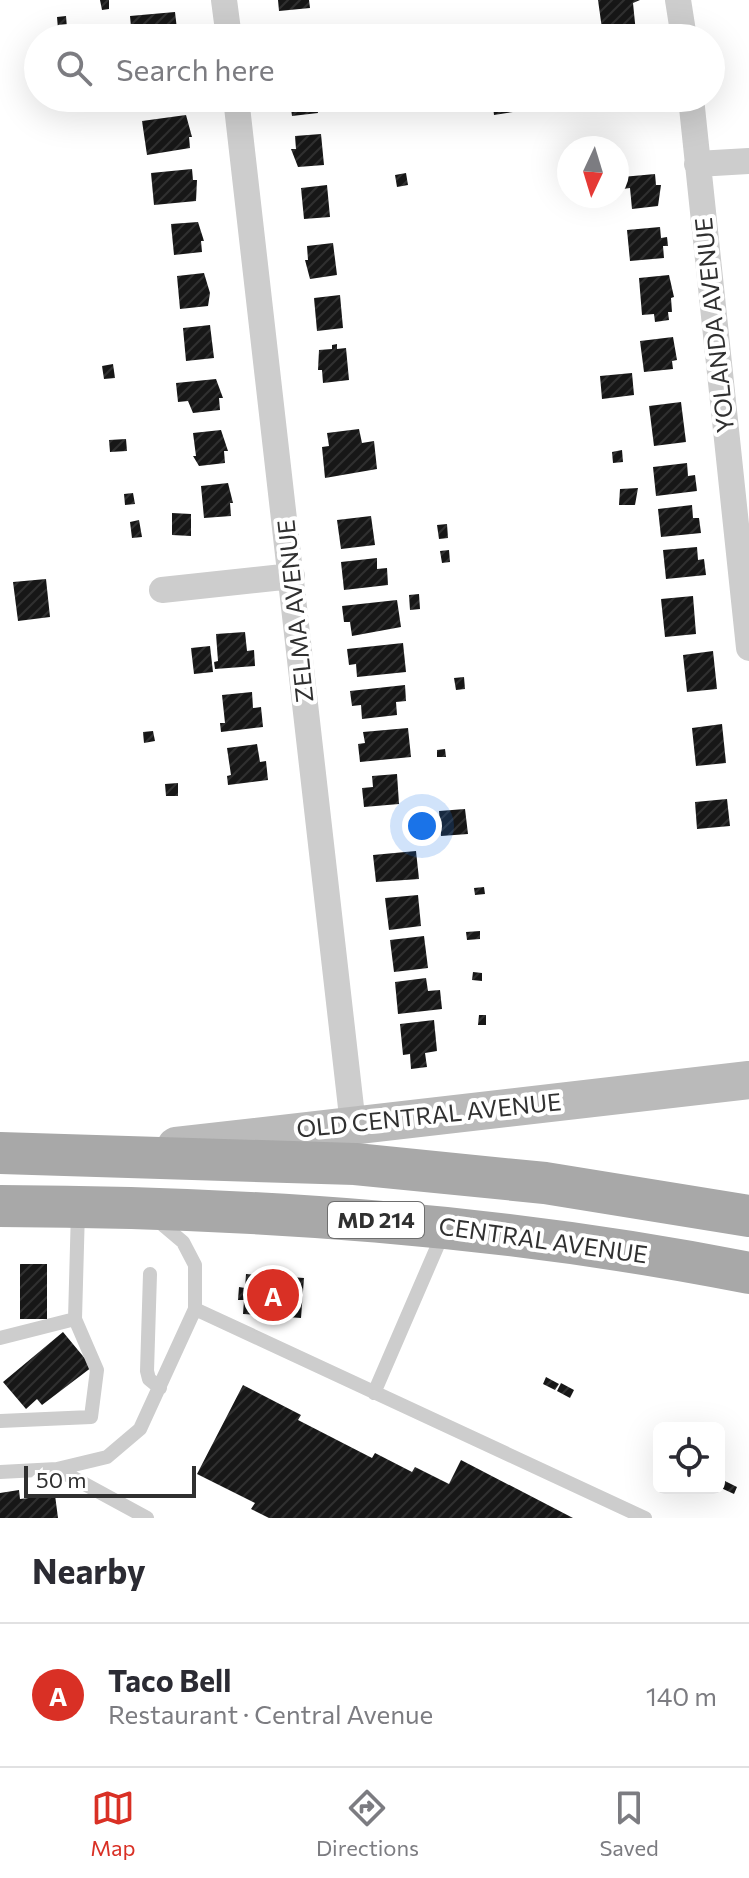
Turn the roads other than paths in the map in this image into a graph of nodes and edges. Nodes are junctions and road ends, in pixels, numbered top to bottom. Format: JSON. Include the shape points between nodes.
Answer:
{"nodes":[{"id":1,"x":224,"y":0,"type":"edge"},
{"id":2,"x":678,"y":0,"type":"edge"},
{"id":3,"x":227,"y":24,"type":"edge"},
{"id":4,"x":682,"y":24,"type":"edge"},
{"id":5,"x":238,"y":112,"type":"edge"},
{"id":6,"x":692,"y":112,"type":"edge"},
{"id":7,"x":749,"y":161,"type":"edge"},
{"id":8,"x":697,"y":164,"type":"junction"},
{"id":9,"x":739,"y":464,"type":"edge"},
{"id":10,"x":292,"y":576,"type":"junction"},
{"id":11,"x":162,"y":590,"type":"dead end"},
{"id":12,"x":749,"y":648,"type":"edge"},
{"id":13,"x":749,"y":1080,"type":"edge"},
{"id":14,"x":353,"y":1125,"type":"junction"},
{"id":15,"x":0,"y":1153,"type":"edge"},
{"id":16,"x":109,"y":1155,"type":"junction"},
{"id":17,"x":0,"y":1206,"type":"edge"},
{"id":18,"x":98,"y":1207,"type":"junction"},
{"id":19,"x":749,"y":1216,"type":"edge"},
{"id":20,"x":445,"y":1227,"type":"junction"},
{"id":21,"x":749,"y":1273,"type":"edge"},
{"id":22,"x":150,"y":1274,"type":"dead end"},
{"id":23,"x":195,"y":1309,"type":"junction"},
{"id":24,"x":75,"y":1319,"type":"junction"},
{"id":25,"x":0,"y":1338,"type":"edge"},
{"id":26,"x":160,"y":1388,"type":"junction"},
{"id":27,"x":374,"y":1393,"type":"junction"},
{"id":28,"x":0,"y":1420,"type":"edge"},
{"id":29,"x":57,"y":1469,"type":"junction"},
{"id":30,"x":0,"y":1472,"type":"edge"},
{"id":31,"x":147,"y":1518,"type":"edge"},
{"id":32,"x":645,"y":1518,"type":"edge"}],
"edges":[{"from":1,"to":3,"type":"street"},
{"from":2,"to":4,"type":"street"},
{"from":5,"to":10,"type":"street","name":"ZELMA AVENUE"},
{"from":6,"to":8,"type":"street","name":"YOLANDA AVENUE"},
{"from":7,"to":8,"type":"street"},
{"from":8,"to":9,"type":"street","name":"YOLANDA AVENUE"},
{"from":9,"to":12,"type":"street","name":"YOLANDA AVENUE"},
{"from":10,"to":11,"type":"street"},
{"from":10,"to":14,"type":"street","name":"ZELMA AVENUE"},
{"from":13,"to":14,"type":"main road","name":"OLD CENTRAL AVENUE"},
{"from":14,"to":16,"type":"main road","name":"OLD CENTRAL AVENUE"},
{"from":15,"to":16,"type":"main road","number":"MD 214"},
{"from":16,"to":19,"type":"main road","number":"MD 214","via":[[355,1164],[545,1183]]},
{"from":17,"to":18,"type":"main road","name":"CENTRAL AVENUE","number":"MD 214"},
{"from":18,"to":20,"type":"main road","name":"CENTRAL AVENUE","number":"MD 214"},
{"from":18,"to":23,"type":"lane","via":[[159,1221],[183,1242],[195,1265]]},
{"from":18,"to":24,"type":"lane"},
{"from":20,"to":21,"type":"main road","name":"CENTRAL AVENUE","number":"MD 214","via":[[606,1247]]},
{"from":20,"to":27,"type":"lane"},
{"from":22,"to":26,"type":"lane","via":[[147,1371]]},
{"from":23,"to":26,"type":"lane"},
{"from":23,"to":27,"type":"lane"},
{"from":24,"to":25,"type":"lane"},
{"from":24,"to":28,"type":"lane","via":[[97,1370],[91,1417]]},
{"from":26,"to":29,"type":"lane","via":[[140,1429],[107,1457]]},
{"from":27,"to":32,"type":"lane"},
{"from":29,"to":30,"type":"lane"},
{"from":29,"to":31,"type":"lane"}]}
